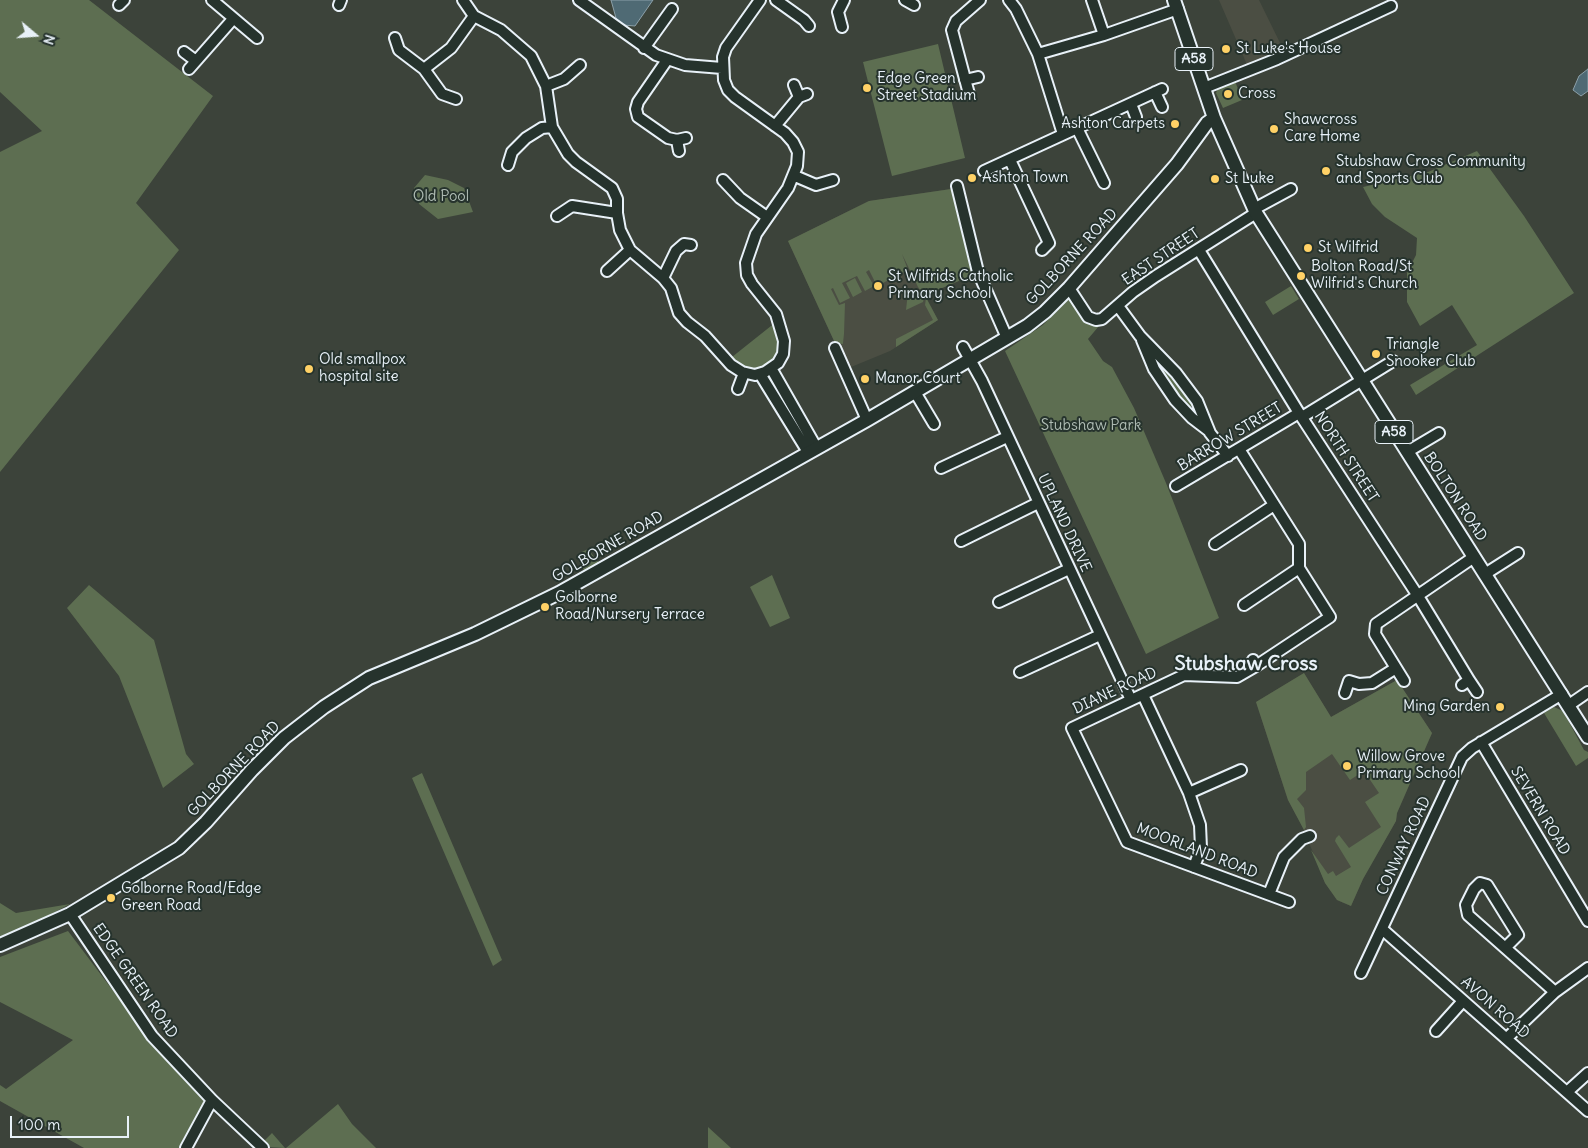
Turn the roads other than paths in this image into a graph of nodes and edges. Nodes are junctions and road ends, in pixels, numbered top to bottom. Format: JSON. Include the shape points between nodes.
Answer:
{"nodes":[{"id":1,"x":212,"y":0,"type":"edge"},
{"id":2,"x":463,"y":0,"type":"edge"},
{"id":3,"x":579,"y":0,"type":"edge"},
{"id":4,"x":760,"y":0,"type":"edge"},
{"id":5,"x":776,"y":0,"type":"edge"},
{"id":6,"x":844,"y":0,"type":"edge"},
{"id":7,"x":980,"y":0,"type":"edge"},
{"id":8,"x":1009,"y":0,"type":"edge"},
{"id":9,"x":1092,"y":0,"type":"edge"},
{"id":10,"x":1176,"y":5,"type":"edge"},
{"id":11,"x":1391,"y":6,"type":"dead end"},
{"id":12,"x":672,"y":9,"type":"dead end"},
{"id":13,"x":474,"y":16,"type":"junction"},
{"id":14,"x":233,"y":19,"type":"junction"},
{"id":15,"x":809,"y":26,"type":"dead end"},
{"id":16,"x":842,"y":27,"type":"dead end"},
{"id":17,"x":1104,"y":35,"type":"junction"},
{"id":18,"x":257,"y":38,"type":"dead end"},
{"id":19,"x":395,"y":38,"type":"dead end"},
{"id":20,"x":644,"y":48,"type":"junction"},
{"id":21,"x":184,"y":52,"type":"dead end"},
{"id":22,"x":1038,"y":54,"type":"junction"},
{"id":23,"x":667,"y":60,"type":"junction"},
{"id":24,"x":580,"y":64,"type":"dead end"},
{"id":25,"x":722,"y":68,"type":"junction"},
{"id":26,"x":424,"y":69,"type":"junction"},
{"id":27,"x":978,"y":77,"type":"dead end"},
{"id":28,"x":965,"y":80,"type":"junction"},
{"id":29,"x":794,"y":85,"type":"dead end"},
{"id":30,"x":546,"y":86,"type":"junction"},
{"id":31,"x":1206,"y":93,"type":"junction"},
{"id":32,"x":968,"y":94,"type":"dead end"},
{"id":33,"x":456,"y":99,"type":"dead end"},
{"id":34,"x":1131,"y":104,"type":"junction"},
{"id":35,"x":1162,"y":107,"type":"dead end"},
{"id":36,"x":1136,"y":117,"type":"dead end"},
{"id":37,"x":1214,"y":118,"type":"junction"},
{"id":38,"x":775,"y":126,"type":"junction"},
{"id":39,"x":552,"y":127,"type":"junction"},
{"id":40,"x":1078,"y":128,"type":"junction"},
{"id":41,"x":1200,"y":132,"type":"junction"},
{"id":42,"x":1063,"y":134,"type":"junction"},
{"id":43,"x":679,"y":151,"type":"dead end"},
{"id":44,"x":1010,"y":160,"type":"junction"},
{"id":45,"x":508,"y":165,"type":"dead end"},
{"id":46,"x":984,"y":171,"type":"dead end"},
{"id":47,"x":794,"y":176,"type":"junction"},
{"id":48,"x":723,"y":180,"type":"dead end"},
{"id":49,"x":833,"y":180,"type":"dead end"},
{"id":50,"x":1104,"y":183,"type":"dead end"},
{"id":51,"x":957,"y":186,"type":"dead end"},
{"id":52,"x":1291,"y":189,"type":"dead end"},
{"id":53,"x":1255,"y":211,"type":"junction"},
{"id":54,"x":617,"y":213,"type":"junction"},
{"id":55,"x":557,"y":216,"type":"dead end"},
{"id":56,"x":767,"y":217,"type":"junction"},
{"id":57,"x":685,"y":242,"type":"dead end"},
{"id":58,"x":1049,"y":243,"type":"dead end"},
{"id":59,"x":630,"y":250,"type":"junction"},
{"id":60,"x":1199,"y":250,"type":"junction"},
{"id":61,"x":607,"y":271,"type":"dead end"},
{"id":62,"x":663,"y":278,"type":"junction"},
{"id":63,"x":1069,"y":288,"type":"junction"},
{"id":64,"x":1118,"y":306,"type":"junction"},
{"id":65,"x":1140,"y":336,"type":"junction"},
{"id":66,"x":1007,"y":338,"type":"junction"},
{"id":67,"x":962,"y":347,"type":"dead end"},
{"id":68,"x":835,"y":348,"type":"dead end"},
{"id":69,"x":1160,"y":356,"type":"junction"},
{"id":70,"x":970,"y":360,"type":"junction"},
{"id":71,"x":1393,"y":361,"type":"dead end"},
{"id":72,"x":1151,"y":362,"type":"junction"},
{"id":73,"x":771,"y":368,"type":"junction"},
{"id":74,"x":744,"y":373,"type":"junction"},
{"id":75,"x":760,"y":374,"type":"junction"},
{"id":76,"x":1362,"y":381,"type":"junction"},
{"id":77,"x":737,"y":391,"type":"dead end"},
{"id":78,"x":915,"y":392,"type":"junction"},
{"id":79,"x":1198,"y":405,"type":"junction"},
{"id":80,"x":1187,"y":414,"type":"junction"},
{"id":81,"x":1301,"y":415,"type":"junction"},
{"id":82,"x":867,"y":420,"type":"junction"},
{"id":83,"x":934,"y":424,"type":"dead end"},
{"id":84,"x":1210,"y":433,"type":"junction"},
{"id":85,"x":1439,"y":433,"type":"dead end"},
{"id":86,"x":1007,"y":437,"type":"junction"},
{"id":87,"x":812,"y":449,"type":"junction"},
{"id":88,"x":1239,"y":450,"type":"junction"},
{"id":89,"x":1407,"y":452,"type":"junction"},
{"id":90,"x":1228,"y":456,"type":"junction"},
{"id":91,"x":942,"y":468,"type":"dead end"},
{"id":92,"x":1176,"y":486,"type":"dead end"},
{"id":93,"x":1038,"y":503,"type":"junction"},
{"id":94,"x":1274,"y":505,"type":"junction"},
{"id":95,"x":961,"y":541,"type":"dead end"},
{"id":96,"x":1215,"y":544,"type":"dead end"},
{"id":97,"x":1518,"y":553,"type":"dead end"},
{"id":98,"x":1474,"y":557,"type":"junction"},
{"id":99,"x":1299,"y":568,"type":"junction"},
{"id":100,"x":1069,"y":569,"type":"junction"},
{"id":101,"x":1485,"y":574,"type":"junction"},
{"id":102,"x":1418,"y":596,"type":"junction"},
{"id":103,"x":999,"y":602,"type":"dead end"},
{"id":104,"x":1244,"y":604,"type":"dead end"},
{"id":105,"x":1100,"y":635,"type":"junction"},
{"id":106,"x":1396,"y":668,"type":"junction"},
{"id":107,"x":1020,"y":672,"type":"dead end"},
{"id":108,"x":1404,"y":681,"type":"dead end"},
{"id":109,"x":1477,"y":692,"type":"dead end"},
{"id":110,"x":1588,"y":692,"type":"edge"},
{"id":111,"x":1345,"y":693,"type":"dead end"},
{"id":112,"x":1562,"y":694,"type":"junction"},
{"id":113,"x":1143,"y":695,"type":"junction"},
{"id":114,"x":1130,"y":700,"type":"junction"},
{"id":115,"x":1569,"y":705,"type":"junction"},
{"id":116,"x":1072,"y":728,"type":"joint"},
{"id":117,"x":1588,"y":737,"type":"edge"},
{"id":118,"x":1481,"y":742,"type":"junction"},
{"id":119,"x":1241,"y":770,"type":"dead end"},
{"id":120,"x":1189,"y":793,"type":"junction"},
{"id":121,"x":1310,"y":836,"type":"dead end"},
{"id":122,"x":1194,"y":867,"type":"junction"},
{"id":123,"x":1269,"y":894,"type":"junction"},
{"id":124,"x":1289,"y":902,"type":"dead end"},
{"id":125,"x":70,"y":914,"type":"junction"},
{"id":126,"x":1588,"y":921,"type":"edge"},
{"id":127,"x":1382,"y":929,"type":"junction"},
{"id":128,"x":0,"y":945,"type":"edge"},
{"id":129,"x":1506,"y":947,"type":"junction"},
{"id":130,"x":1588,"y":968,"type":"edge"},
{"id":131,"x":1362,"y":973,"type":"dead end"},
{"id":132,"x":1555,"y":992,"type":"junction"},
{"id":133,"x":1463,"y":1001,"type":"junction"},
{"id":134,"x":1436,"y":1031,"type":"dead end"},
{"id":135,"x":1507,"y":1038,"type":"junction"},
{"id":136,"x":1588,"y":1073,"type":"edge"},
{"id":137,"x":1567,"y":1092,"type":"junction"},
{"id":138,"x":212,"y":1100,"type":"junction"},
{"id":139,"x":1588,"y":1111,"type":"edge"},
{"id":140,"x":186,"y":1148,"type":"edge"},
{"id":141,"x":263,"y":1148,"type":"edge"}],
"edges":[{"from":1,"to":14,"type":"street"},
{"from":2,"to":13,"type":"street"},
{"from":3,"to":20,"type":"street"},
{"from":4,"to":25,"type":"street","via":[[726,48]]},
{"from":5,"to":15,"type":"street","via":[[802,14]]},
{"from":6,"to":16,"type":"street","via":[[838,12]]},
{"from":7,"to":28,"type":"street","via":[[956,21],[952,30]]},
{"from":8,"to":22,"type":"street"},
{"from":9,"to":17,"type":"street"},
{"from":10,"to":17,"type":"street"},
{"from":10,"to":31,"type":"main road","name":"BOLTON ROAD","number":"A58"},
{"from":11,"to":31,"type":"street"},
{"from":12,"to":20,"type":"street","via":[[660,19]]},
{"from":13,"to":26,"type":"street","via":[[451,48]]},
{"from":13,"to":30,"type":"street","via":[[501,30],[521,46],[539,69]]},
{"from":14,"to":18,"type":"street"},
{"from":14,"to":21,"type":"street","via":[[193,65]]},
{"from":17,"to":22,"type":"street"},
{"from":19,"to":26,"type":"street","via":[[399,50]]},
{"from":20,"to":23,"type":"street"},
{"from":22,"to":42,"type":"street"},
{"from":23,"to":25,"type":"street"},
{"from":23,"to":43,"type":"street","via":[[636,109],[638,117],[668,138],[681,139]]},
{"from":24,"to":30,"type":"street","via":[[564,79]]},
{"from":25,"to":38,"type":"street","via":[[728,90]]},
{"from":26,"to":33,"type":"street","via":[[442,94]]},
{"from":27,"to":28,"type":"street"},
{"from":28,"to":32,"type":"street"},
{"from":29,"to":38,"type":"street","via":[[803,96]]},
{"from":30,"to":39,"type":"street"},
{"from":31,"to":37,"type":"main road","name":"BOLTON ROAD","number":"A58"},
{"from":31,"to":41,"type":"main road","name":"GOLBORNE ROAD"},
{"from":34,"to":35,"type":"street","via":[[1158,91]]},
{"from":34,"to":36,"type":"street"},
{"from":34,"to":40,"type":"street"},
{"from":37,"to":41,"type":"main road","name":"GOLBORNE ROAD"},
{"from":37,"to":53,"type":"main road","name":"BOLTON ROAD","number":"A58"},
{"from":38,"to":47,"type":"street","via":[[793,142],[798,152]]},
{"from":39,"to":45,"type":"street","via":[[542,128],[526,138],[512,152]]},
{"from":39,"to":54,"type":"street","via":[[568,154],[612,188],[617,199]]},
{"from":40,"to":42,"type":"street"},
{"from":40,"to":50,"type":"street"},
{"from":41,"to":63,"type":"main road","name":"GOLBORNE ROAD","via":[[1177,164]]},
{"from":42,"to":44,"type":"street"},
{"from":44,"to":46,"type":"street"},
{"from":44,"to":58,"type":"street"},
{"from":47,"to":49,"type":"street","via":[[816,189]]},
{"from":47,"to":56,"type":"street"},
{"from":48,"to":56,"type":"street","via":[[736,184],[740,198]]},
{"from":51,"to":66,"type":"street","via":[[978,272]]},
{"from":52,"to":53,"type":"street","name":"EAST STREET"},
{"from":53,"to":60,"type":"street","name":"EAST STREET"},
{"from":53,"to":76,"type":"main road","name":"BOLTON ROAD","number":"A58"},
{"from":54,"to":55,"type":"street","via":[[572,206]]},
{"from":54,"to":59,"type":"street","via":[[620,230]]},
{"from":56,"to":73,"type":"street","via":[[756,234],[746,262],[752,284],[776,314],[781,326],[783,354]]},
{"from":57,"to":62,"type":"street","via":[[676,250]]},
{"from":59,"to":61,"type":"street"},
{"from":59,"to":62,"type":"street"},
{"from":60,"to":64,"type":"street","name":"EAST STREET","via":[[1133,292]]},
{"from":60,"to":81,"type":"street","name":"NORTH STREET"},
{"from":62,"to":74,"type":"street","via":[[671,288],[678,312],[731,365]]},
{"from":63,"to":64,"type":"street","name":"EAST STREET","via":[[1092,319],[1102,319]]},
{"from":63,"to":66,"type":"main road","name":"GOLBORNE ROAD","via":[[1045,312]]},
{"from":64,"to":65,"type":"street"},
{"from":65,"to":69,"type":"street"},
{"from":65,"to":72,"type":"street"},
{"from":66,"to":70,"type":"main road","name":"GOLBORNE ROAD"},
{"from":67,"to":70,"type":"street","name":"UPLAND DRIVE"},
{"from":68,"to":82,"type":"street"},
{"from":69,"to":72,"type":"street"},
{"from":69,"to":79,"type":"street"},
{"from":70,"to":78,"type":"main road","name":"GOLBORNE ROAD"},
{"from":70,"to":86,"type":"street","name":"UPLAND DRIVE"},
{"from":71,"to":76,"type":"street","name":"BARROW STREET"},
{"from":72,"to":80,"type":"street"},
{"from":73,"to":75,"type":"street"},
{"from":73,"to":87,"type":"street"},
{"from":74,"to":75,"type":"street"},
{"from":74,"to":77,"type":"street"},
{"from":75,"to":87,"type":"street"},
{"from":76,"to":81,"type":"street","name":"BARROW STREET"},
{"from":76,"to":89,"type":"main road","name":"BOLTON ROAD","number":"A58"},
{"from":78,"to":82,"type":"main road","name":"GOLBORNE ROAD"},
{"from":78,"to":83,"type":"street"},
{"from":79,"to":80,"type":"street"},
{"from":79,"to":84,"type":"street"},
{"from":80,"to":84,"type":"street"},
{"from":81,"to":88,"type":"street","name":"BARROW STREET"},
{"from":81,"to":102,"type":"street","name":"NORTH STREET"},
{"from":82,"to":87,"type":"main road","name":"GOLBORNE ROAD"},
{"from":84,"to":90,"type":"street"},
{"from":85,"to":89,"type":"street"},
{"from":86,"to":91,"type":"street"},
{"from":86,"to":93,"type":"street","name":"UPLAND DRIVE"},
{"from":87,"to":125,"type":"main road","name":"GOLBORNE ROAD","via":[[532,608],[396,665],[346,692],[284,738],[179,848]]},
{"from":88,"to":90,"type":"street","name":"BARROW STREET"},
{"from":88,"to":94,"type":"street"},
{"from":89,"to":98,"type":"main road","name":"BOLTON ROAD","number":"A58"},
{"from":90,"to":92,"type":"street","name":"BARROW STREET"},
{"from":93,"to":95,"type":"street"},
{"from":93,"to":100,"type":"street","name":"UPLAND DRIVE"},
{"from":94,"to":96,"type":"street"},
{"from":94,"to":99,"type":"street","via":[[1299,544]]},
{"from":97,"to":101,"type":"street"},
{"from":98,"to":101,"type":"main road","name":"BOLTON ROAD","number":"A58"},
{"from":98,"to":102,"type":"street"},
{"from":99,"to":104,"type":"street"},
{"from":99,"to":113,"type":"street","name":"DIANE ROAD","via":[[1330,617],[1236,676],[1184,675]]},
{"from":100,"to":103,"type":"street"},
{"from":100,"to":105,"type":"street","name":"UPLAND DRIVE"},
{"from":101,"to":112,"type":"main road","name":"BOLTON ROAD","number":"A58"},
{"from":102,"to":106,"type":"street","via":[[1376,624],[1375,634]]},
{"from":102,"to":109,"type":"street","name":"NORTH STREET","via":[[1466,682]]},
{"from":105,"to":107,"type":"street"},
{"from":105,"to":114,"type":"street","name":"UPLAND DRIVE"},
{"from":106,"to":108,"type":"street"},
{"from":106,"to":111,"type":"street","via":[[1372,683],[1359,684],[1345,679]]},
{"from":110,"to":115,"type":"street"},
{"from":112,"to":115,"type":"main road","name":"BOLTON ROAD","number":"A58"},
{"from":112,"to":118,"type":"street","name":"CONWAY ROAD"},
{"from":113,"to":114,"type":"street","name":"DIANE ROAD"},
{"from":113,"to":120,"type":"street"},
{"from":114,"to":116,"type":"street","name":"DIANE ROAD"},
{"from":115,"to":117,"type":"main road","name":"BOLTON ROAD","number":"A58"},
{"from":116,"to":122,"type":"street","name":"MOORLAND ROAD","via":[[1127,842]]},
{"from":118,"to":126,"type":"street","name":"SEVERN ROAD"},
{"from":118,"to":127,"type":"street","name":"CONWAY ROAD","via":[[1462,757]]},
{"from":119,"to":120,"type":"street"},
{"from":120,"to":122,"type":"street","via":[[1202,842]]},
{"from":121,"to":123,"type":"street","via":[[1284,856]]},
{"from":122,"to":123,"type":"street","name":"MOORLAND ROAD"},
{"from":123,"to":124,"type":"street","name":"MOORLAND ROAD"},
{"from":125,"to":128,"type":"main road","name":"GOLBORNE ROAD"},
{"from":125,"to":138,"type":"street","name":"EDGE GREEN ROAD","via":[[152,1036]]},
{"from":127,"to":131,"type":"street","name":"CONWAY ROAD"},
{"from":127,"to":133,"type":"street","name":"AVON ROAD"},
{"from":129,"to":129,"type":"street","via":[[1466,911],[1474,889],[1480,884],[1487,885],[1518,935]]},
{"from":129,"to":132,"type":"street"},
{"from":130,"to":132,"type":"street"},
{"from":132,"to":135,"type":"street"},
{"from":133,"to":134,"type":"street"},
{"from":133,"to":135,"type":"street","name":"AVON ROAD"},
{"from":135,"to":137,"type":"street","name":"AVON ROAD"},
{"from":136,"to":137,"type":"street"},
{"from":137,"to":139,"type":"street","name":"AVON ROAD"},
{"from":138,"to":140,"type":"street"},
{"from":138,"to":141,"type":"street","name":"EDGE GREEN ROAD"}]}
